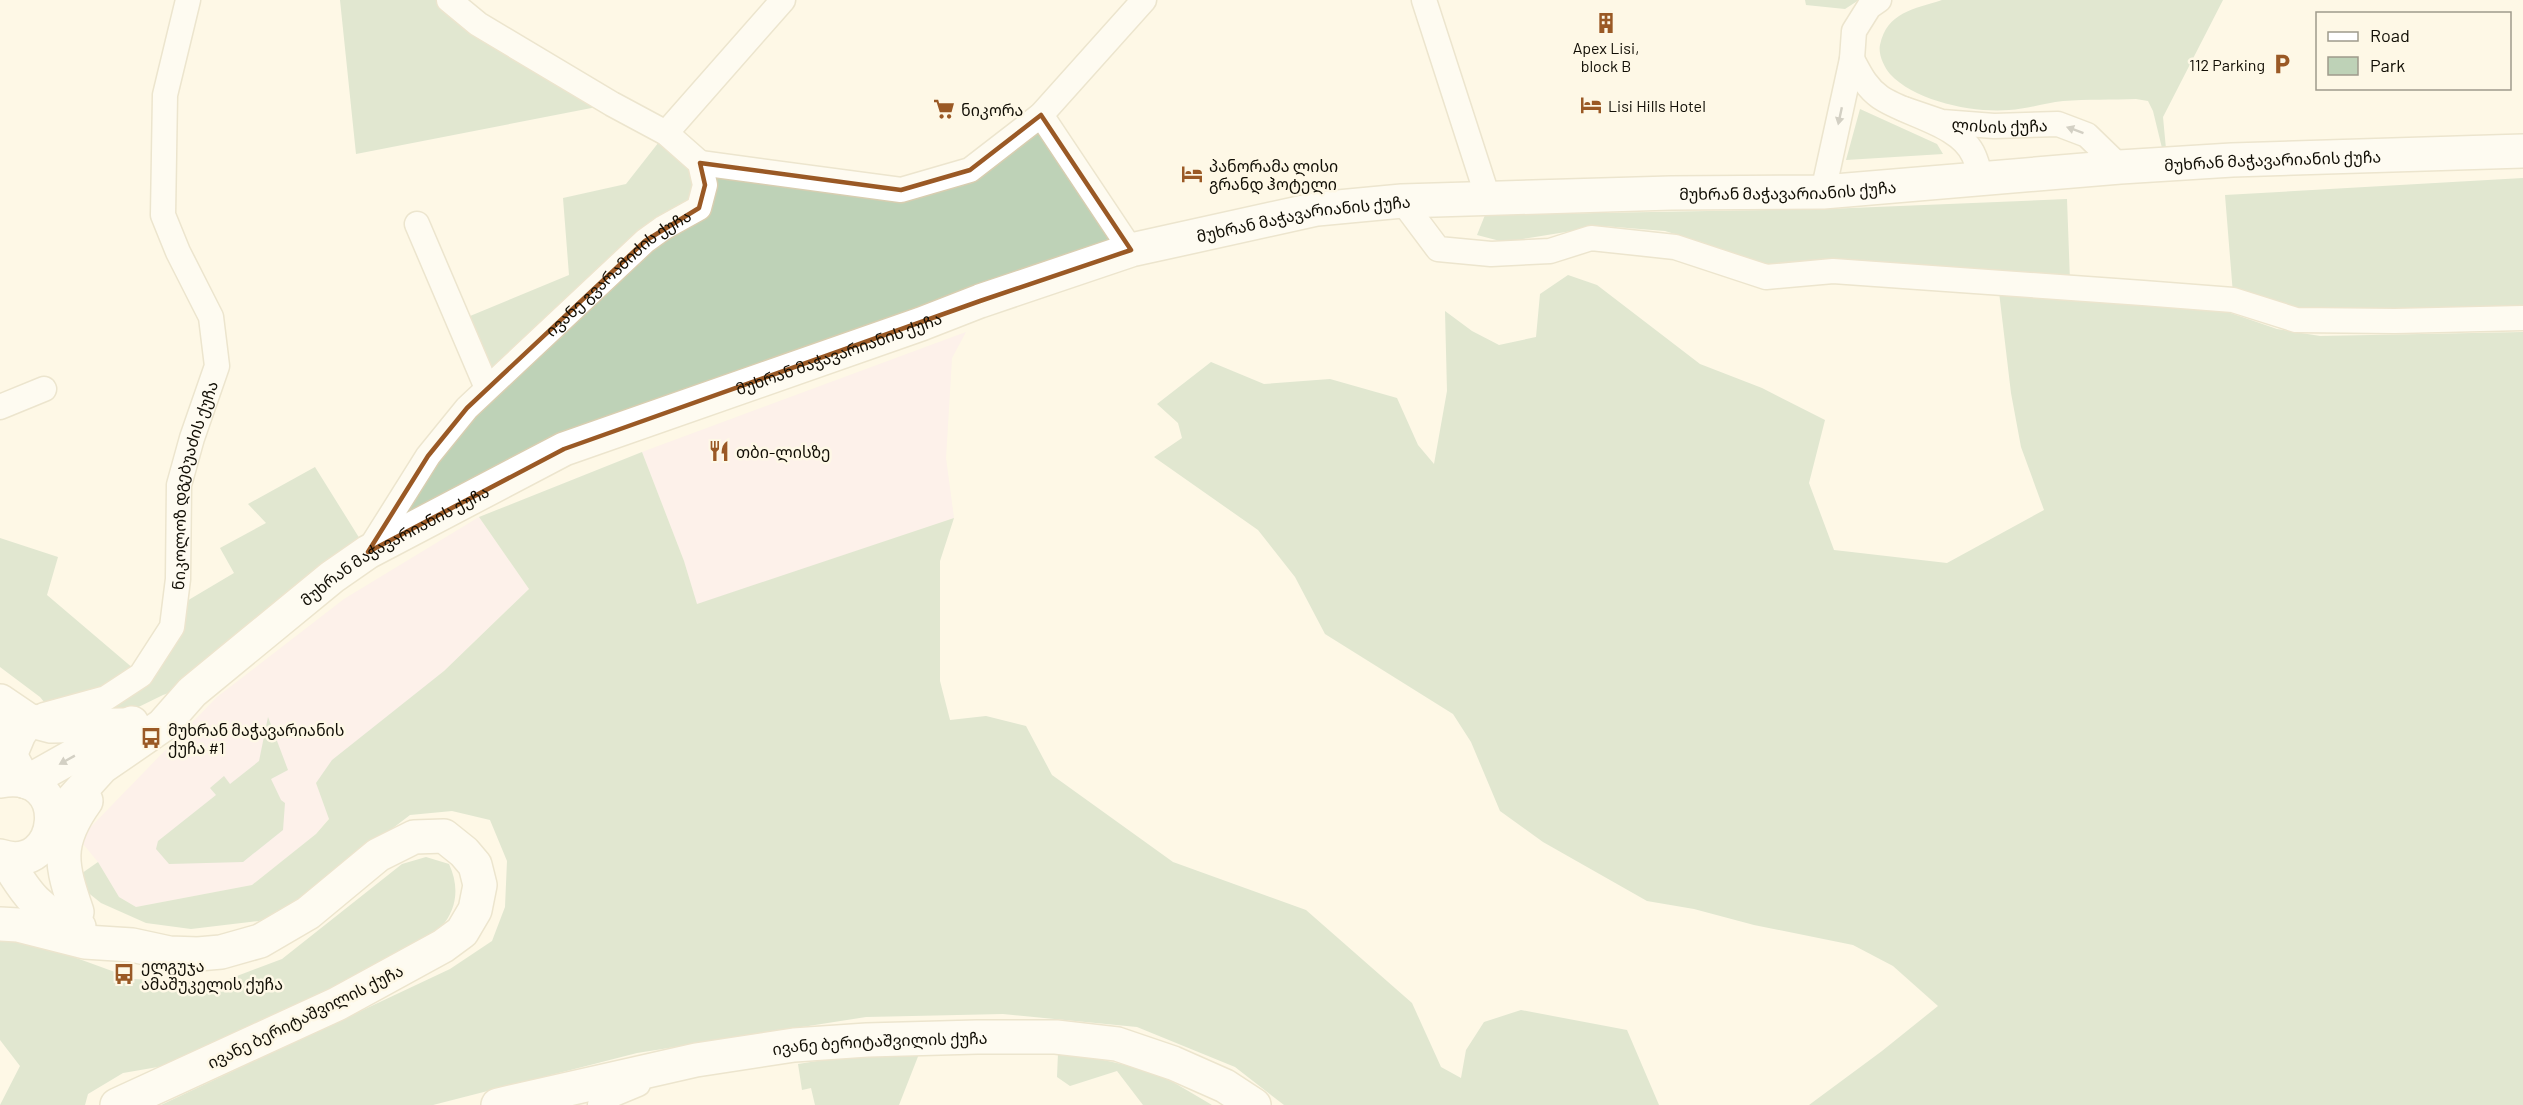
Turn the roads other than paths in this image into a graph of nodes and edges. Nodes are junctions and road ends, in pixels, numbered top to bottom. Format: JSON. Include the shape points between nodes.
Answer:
{"nodes":[{"id":1,"x":188,"y":0,"type":"edge"},
{"id":2,"x":449,"y":0,"type":"edge"},
{"id":3,"x":783,"y":0,"type":"edge"},
{"id":4,"x":1144,"y":0,"type":"edge"},
{"id":5,"x":1424,"y":0,"type":"edge"},
{"id":6,"x":1879,"y":0,"type":"edge"},
{"id":7,"x":1852,"y":59,"type":"junction"},
{"id":8,"x":1904,"y":109,"type":"junction"},
{"id":9,"x":1041,"y":116,"type":"junction"},
{"id":10,"x":666,"y":133,"type":"junction"},
{"id":11,"x":2523,"y":151,"type":"edge"},
{"id":12,"x":700,"y":163,"type":"junction"},
{"id":13,"x":2120,"y":167,"type":"junction"},
{"id":14,"x":1981,"y":178,"type":"junction"},
{"id":15,"x":1823,"y":192,"type":"junction"},
{"id":16,"x":1488,"y":198,"type":"junction"},
{"id":17,"x":1402,"y":201,"type":"junction"},
{"id":18,"x":417,"y":224,"type":"dead end"},
{"id":19,"x":1131,"y":250,"type":"junction"},
{"id":20,"x":2523,"y":318,"type":"edge"},
{"id":21,"x":488,"y":388,"type":"junction"},
{"id":22,"x":44,"y":389,"type":"dead end"},
{"id":23,"x":0,"y":407,"type":"edge"},
{"id":24,"x":368,"y":552,"type":"junction"},
{"id":25,"x":0,"y":701,"type":"edge"},
{"id":26,"x":33,"y":722,"type":"junction"},
{"id":27,"x":131,"y":736,"type":"junction"},
{"id":28,"x":13,"y":768,"type":"edge"},
{"id":29,"x":49,"y":831,"type":"junction"},
{"id":30,"x":2,"y":857,"type":"edge"},
{"id":31,"x":77,"y":912,"type":"junction"},
{"id":32,"x":0,"y":924,"type":"edge"},
{"id":33,"x":132,"y":945,"type":"junction"},
{"id":34,"x":696,"y":1059,"type":"junction"},
{"id":35,"x":117,"y":1105,"type":"edge"},
{"id":36,"x":498,"y":1105,"type":"edge"},
{"id":37,"x":600,"y":1105,"type":"edge"},
{"id":38,"x":1254,"y":1105,"type":"edge"}],
"edges":[{"from":1,"to":26,"type":"street","name":"ნიკოლოზ დგებუაძის ქუჩა","via":[[165,95],[163,215],[211,317],[217,366],[179,485],[178,579],[172,627],[141,675],[105,698],[52,712]]},
{"from":2,"to":10,"type":"street","via":[[478,24]]},
{"from":3,"to":10,"type":"street"},
{"from":4,"to":9,"type":"street"},
{"from":5,"to":16,"type":"street"},
{"from":6,"to":7,"type":"street","via":[[1869,7],[1854,31]]},
{"from":7,"to":8,"type":"street","name":"ლისის ქუჩა","via":[[1864,81],[1880,97]]},
{"from":7,"to":15,"type":"street","one_way":true},
{"from":13,"to":8,"type":"street","name":"ლისის ქუჩა","one_way":true,"via":[[2087,135],[2058,124],[1994,126],[1942,122]]},
{"from":8,"to":14,"type":"street","name":"ლისის ქუჩა","via":[[1966,143],[1974,154]]},
{"from":9,"to":12,"type":"street","via":[[970,170],[901,190]]},
{"from":9,"to":19,"type":"street"},
{"from":10,"to":12,"type":"street"},
{"from":11,"to":13,"type":"main road","name":"მუხრან მაჭავარიანის ქუჩა"},
{"from":12,"to":21,"type":"street","name":"ივანე გვარამიძის ქუჩა","via":[[705,185],[699,208],[645,241]]},
{"from":13,"to":14,"type":"main road","name":"მუხრან მაჭავარიანის ქუჩა"},
{"from":14,"to":15,"type":"main road","name":"მუხრან მაჭავარიანის ქუჩა"},
{"from":15,"to":16,"type":"main road","name":"მუხრან მაჭავარიანის ქუჩა"},
{"from":16,"to":17,"type":"main road","name":"მუხრან მაჭავარიანის ქუჩა"},
{"from":17,"to":19,"type":"main road","name":"მუხრან მაჭავარიანის ქუჩა","via":[[1317,209]]},
{"from":17,"to":20,"type":"street","via":[[1438,249],[1491,254],[1550,251],[1591,238],[1676,247],[1766,278],[1833,271],[2233,300],[2296,320]]},
{"from":18,"to":21,"type":"street"},
{"from":19,"to":24,"type":"main road","name":"მუხრან მაჭავარიანის ქუჩა","via":[[564,449]]},
{"from":21,"to":24,"type":"street","name":"ივანე გვარამიძის ქუჩა","via":[[428,456]]},
{"from":22,"to":23,"type":"street"},
{"from":24,"to":27,"type":"main road","name":"მუხრან მაჭავარიანის ქუჩა","via":[[192,692],[163,705]]},
{"from":25,"to":26,"type":"main road"},
{"from":26,"to":27,"type":"main road"},
{"from":26,"to":28,"type":"street","via":[[23,736]]},
{"from":27,"to":28,"type":"main road","one_way":true},
{"from":27,"to":29,"type":"main road"},
{"from":27,"to":31,"type":"main road","via":[[64,838],[64,863]]},
{"from":28,"to":29,"type":"main road","via":[[45,796],[52,811]]},
{"from":29,"to":30,"type":"main road","via":[[34,852],[20,858]]},
{"from":29,"to":31,"type":"main road","via":[[46,859],[52,877]]},
{"from":30,"to":33,"type":"main road","via":[[31,899],[48,914]]},
{"from":31,"to":33,"type":"main road"},
{"from":32,"to":33,"type":"main road","via":[[85,942]]},
{"from":33,"to":35,"type":"main road","name":"ივანე ბერიტაშვილის ქუჩა","via":[[198,954],[260,941],[308,913],[378,855],[414,837],[444,836],[474,865],[480,885],[474,910],[462,932],[443,946],[337,1004]]},
{"from":34,"to":36,"type":"main road","name":"ივანე ბერიტაშვილის ქუჩა"},
{"from":34,"to":37,"type":"street","via":[[609,1096]]},
{"from":34,"to":38,"type":"main road","name":"ივანე ბერიტაშვილის ქუჩა","via":[[794,1045],[867,1040],[1056,1038],[1117,1044],[1225,1086]]}]}
